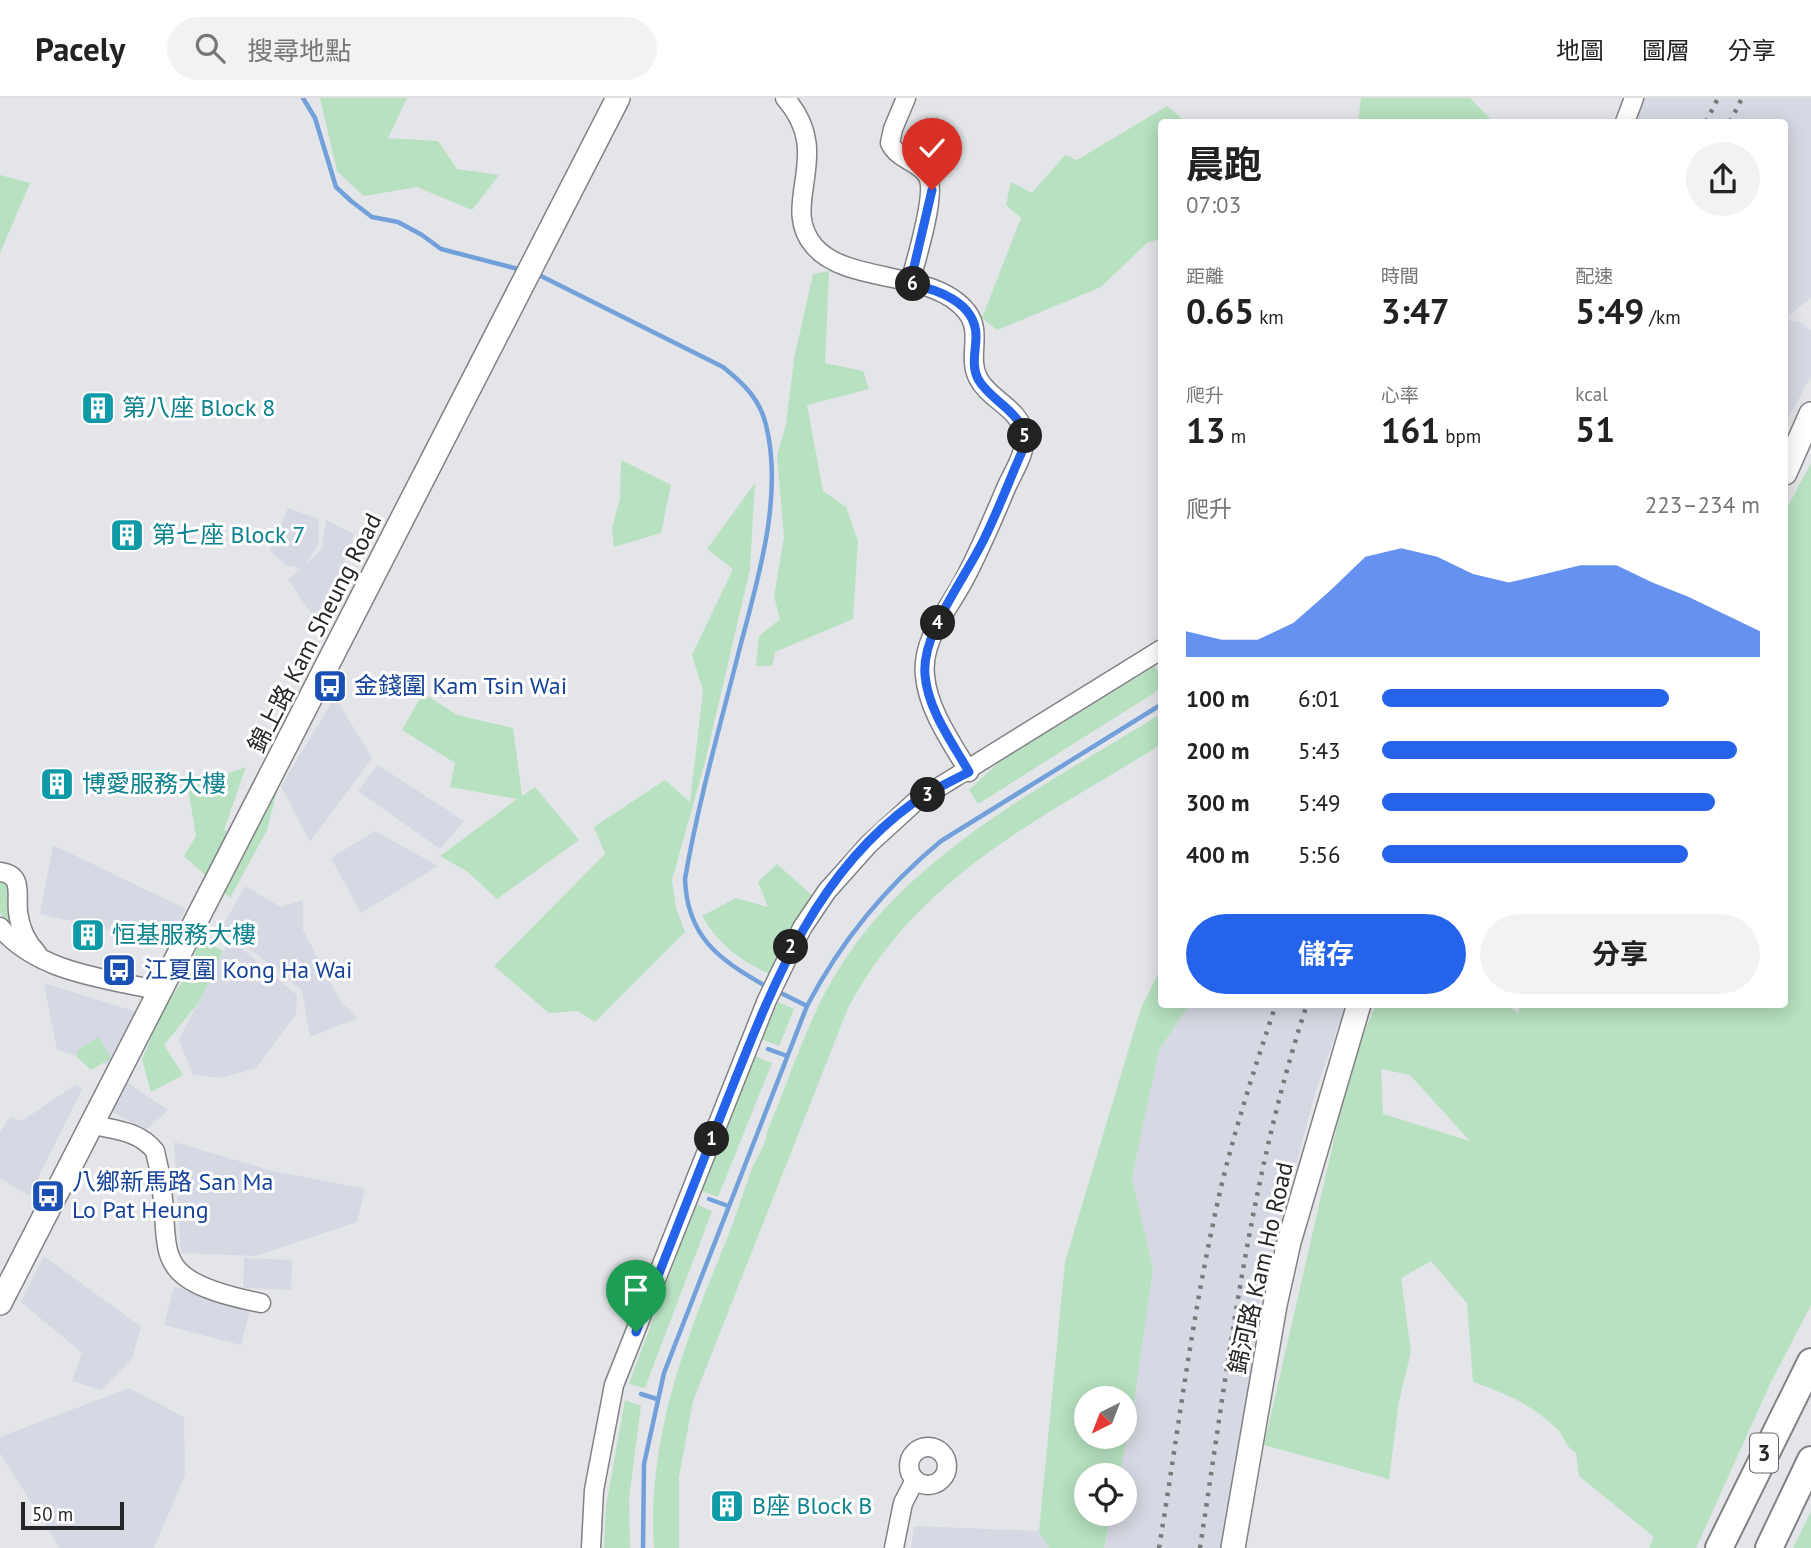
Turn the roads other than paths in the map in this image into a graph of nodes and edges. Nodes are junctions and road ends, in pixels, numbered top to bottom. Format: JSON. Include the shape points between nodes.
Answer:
{"nodes":[{"id":1,"x":618,"y":98,"type":"edge"},
{"id":2,"x":785,"y":98,"type":"edge"},
{"id":3,"x":906,"y":98,"type":"edge"},
{"id":4,"x":1634,"y":98,"type":"edge"},
{"id":5,"x":1626,"y":119,"type":"edge"},
{"id":6,"x":910,"y":284,"type":"junction"},
{"id":7,"x":1811,"y":414,"type":"edge"},
{"id":8,"x":1788,"y":466,"type":"edge"},
{"id":9,"x":1158,"y":652,"type":"edge"},
{"id":10,"x":969,"y":772,"type":"junction"},
{"id":11,"x":0,"y":872,"type":"edge"},
{"id":12,"x":0,"y":927,"type":"edge"},
{"id":13,"x":58,"y":966,"type":"junction"},
{"id":14,"x":160,"y":991,"type":"junction"},
{"id":15,"x":1358,"y":1008,"type":"edge"},
{"id":16,"x":93,"y":1125,"type":"junction"},
{"id":17,"x":0,"y":1303,"type":"edge"},
{"id":18,"x":261,"y":1303,"type":"dead end"},
{"id":19,"x":1811,"y":1362,"type":"edge"},
{"id":20,"x":1811,"y":1460,"type":"edge"},
{"id":21,"x":915,"y":1480,"type":"dead end"},
{"id":22,"x":591,"y":1548,"type":"edge"},
{"id":23,"x":894,"y":1548,"type":"edge"},
{"id":24,"x":1233,"y":1548,"type":"edge"},
{"id":25,"x":1719,"y":1548,"type":"edge"},
{"id":26,"x":1769,"y":1548,"type":"edge"}],
"edges":[{"from":1,"to":14,"type":"main road","name":"錦上路 Kam Sheung Road"},
{"from":2,"to":6,"type":"street","via":[[801,121],[808,146],[800,215],[815,247],[833,261]]},
{"from":3,"to":6,"type":"street","via":[[890,143],[927,174],[932,190]]},
{"from":4,"to":5,"type":"street"},
{"from":6,"to":10,"type":"street","via":[[945,294],[967,312],[976,331],[973,358],[979,380],[1018,419],[1025,437],[987,535],[935,629],[926,657],[929,695]]},
{"from":7,"to":8,"type":"main road"},
{"from":9,"to":10,"type":"street"},
{"from":10,"to":22,"type":"street","via":[[915,803],[876,836],[823,897],[788,954],[614,1385],[594,1490]]},
{"from":11,"to":13,"type":"street","via":[[15,878],[19,885],[19,919],[30,945]]},
{"from":12,"to":13,"type":"street","via":[[24,950]]},
{"from":13,"to":14,"type":"street"},
{"from":14,"to":16,"type":"main road","name":"錦上路 Kam Sheung Road"},
{"from":15,"to":24,"type":"main road","name":"錦河路 Kam Ho Road","via":[[1289,1242]]},
{"from":16,"to":17,"type":"main road","name":"錦上路 Kam Sheung Road"},
{"from":16,"to":18,"type":"street","via":[[137,1135],[155,1151],[164,1240],[178,1272],[215,1294]]},
{"from":19,"to":25,"type":"highway","number":"3"},
{"from":20,"to":26,"type":"highway","number":"3"},
{"from":21,"to":23,"type":"street","via":[[903,1503]]}]}
